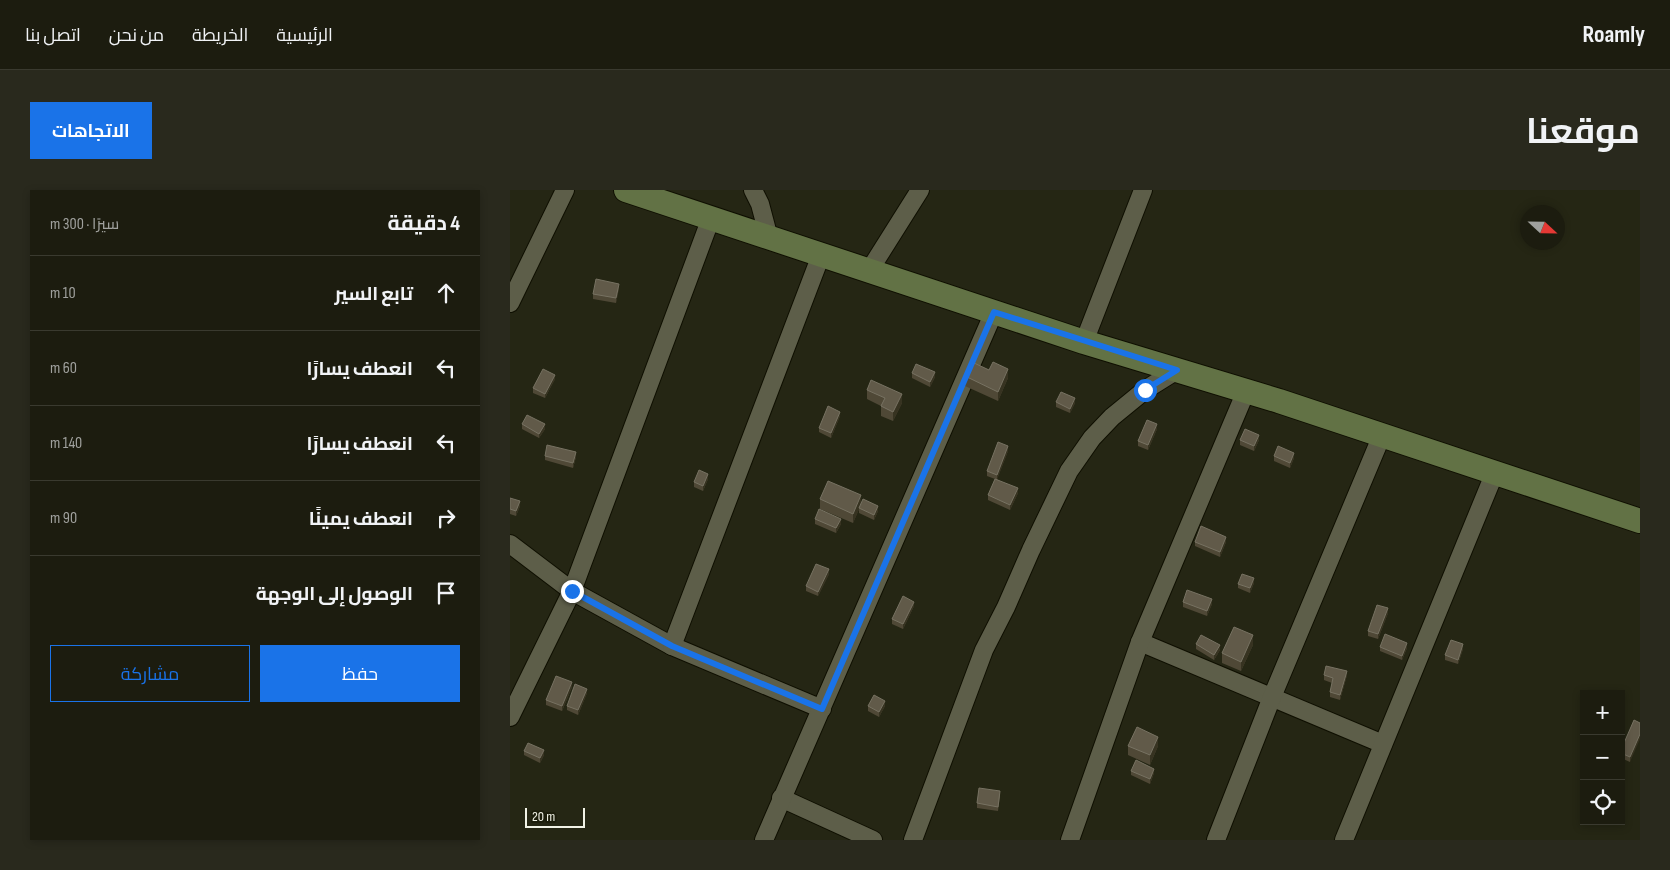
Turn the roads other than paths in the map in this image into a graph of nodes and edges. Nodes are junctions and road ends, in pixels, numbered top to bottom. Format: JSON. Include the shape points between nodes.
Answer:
{"nodes":[{"id":1,"x":565,"y":190,"type":"edge"},
{"id":2,"x":626,"y":190,"type":"edge"},
{"id":3,"x":753,"y":190,"type":"edge"},
{"id":4,"x":920,"y":190,"type":"edge"},
{"id":5,"x":1143,"y":190,"type":"edge"},
{"id":6,"x":711,"y":218,"type":"junction"},
{"id":7,"x":770,"y":238,"type":"junction"},
{"id":8,"x":821,"y":255,"type":"junction"},
{"id":9,"x":868,"y":271,"type":"junction"},
{"id":10,"x":510,"y":304,"type":"edge"},
{"id":11,"x":994,"y":312,"type":"junction"},
{"id":12,"x":1084,"y":342,"type":"junction"},
{"id":13,"x":1177,"y":370,"type":"junction"},
{"id":14,"x":1246,"y":391,"type":"junction"},
{"id":15,"x":1382,"y":435,"type":"junction"},
{"id":16,"x":1494,"y":472,"type":"junction"},
{"id":17,"x":1640,"y":521,"type":"edge"},
{"id":18,"x":510,"y":544,"type":"edge"},
{"id":19,"x":572,"y":591,"type":"junction"},
{"id":20,"x":1140,"y":642,"type":"junction"},
{"id":21,"x":672,"y":646,"type":"junction"},
{"id":22,"x":1272,"y":697,"type":"junction"},
{"id":23,"x":822,"y":709,"type":"junction"},
{"id":24,"x":510,"y":717,"type":"edge"},
{"id":25,"x":1383,"y":744,"type":"junction"},
{"id":26,"x":781,"y":798,"type":"junction"},
{"id":27,"x":764,"y":840,"type":"edge"},
{"id":28,"x":873,"y":840,"type":"edge"},
{"id":29,"x":913,"y":840,"type":"edge"},
{"id":30,"x":1070,"y":840,"type":"edge"},
{"id":31,"x":1216,"y":840,"type":"edge"},
{"id":32,"x":1344,"y":840,"type":"edge"}],
"edges":[{"from":1,"to":10,"type":"street"},
{"from":2,"to":6,"type":"main road"},
{"from":3,"to":7,"type":"street"},
{"from":4,"to":9,"type":"street"},
{"from":5,"to":12,"type":"street"},
{"from":6,"to":7,"type":"main road"},
{"from":6,"to":19,"type":"street"},
{"from":7,"to":8,"type":"main road"},
{"from":8,"to":9,"type":"main road"},
{"from":8,"to":21,"type":"street"},
{"from":9,"to":11,"type":"main road"},
{"from":11,"to":12,"type":"main road"},
{"from":11,"to":23,"type":"street"},
{"from":12,"to":13,"type":"main road"},
{"from":13,"to":14,"type":"main road"},
{"from":13,"to":29,"type":"street","via":[[1145,390],[1112,417],[1092,438],[1069,471],[984,650]]},
{"from":14,"to":15,"type":"main road"},
{"from":14,"to":20,"type":"street"},
{"from":15,"to":16,"type":"main road"},
{"from":15,"to":22,"type":"street"},
{"from":16,"to":17,"type":"main road"},
{"from":16,"to":25,"type":"street"},
{"from":18,"to":19,"type":"street"},
{"from":19,"to":21,"type":"street"},
{"from":19,"to":24,"type":"street"},
{"from":20,"to":22,"type":"street"},
{"from":20,"to":30,"type":"street"},
{"from":21,"to":23,"type":"street"},
{"from":22,"to":25,"type":"street"},
{"from":22,"to":31,"type":"street"},
{"from":23,"to":26,"type":"street"},
{"from":25,"to":32,"type":"street"},
{"from":26,"to":27,"type":"street"},
{"from":26,"to":28,"type":"street"}]}
